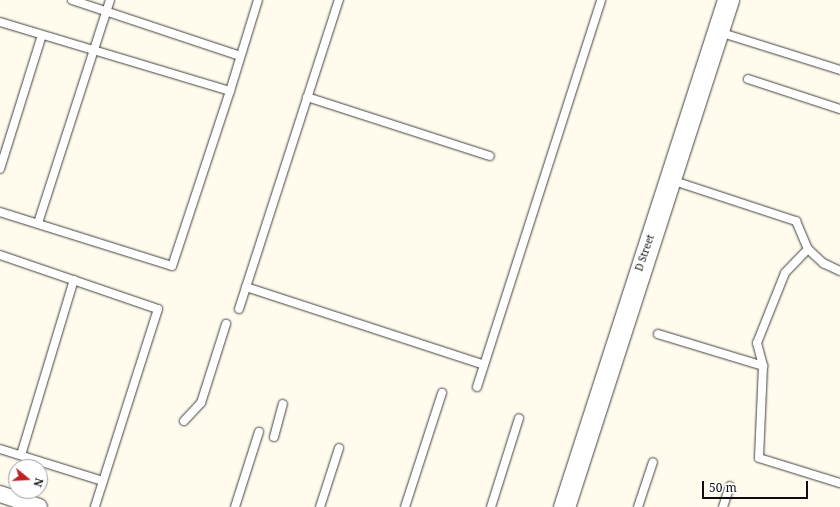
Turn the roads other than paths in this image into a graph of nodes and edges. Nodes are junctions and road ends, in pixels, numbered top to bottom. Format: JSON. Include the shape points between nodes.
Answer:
{"nodes":[{"id":1,"x":72,"y":0,"type":"edge"},
{"id":2,"x":110,"y":0,"type":"edge"},
{"id":3,"x":258,"y":0,"type":"edge"},
{"id":4,"x":339,"y":0,"type":"edge"},
{"id":5,"x":601,"y":0,"type":"edge"},
{"id":6,"x":728,"y":0,"type":"edge"},
{"id":7,"x":106,"y":11,"type":"junction"},
{"id":8,"x":0,"y":22,"type":"edge"},
{"id":9,"x":718,"y":32,"type":"junction"},
{"id":10,"x":42,"y":35,"type":"junction"},
{"id":11,"x":94,"y":48,"type":"junction"},
{"id":12,"x":240,"y":56,"type":"junction"},
{"id":13,"x":840,"y":70,"type":"edge"},
{"id":14,"x":748,"y":79,"type":"dead end"},
{"id":15,"x":230,"y":91,"type":"junction"},
{"id":16,"x":307,"y":97,"type":"junction"},
{"id":17,"x":840,"y":109,"type":"edge"},
{"id":18,"x":490,"y":156,"type":"dead end"},
{"id":19,"x":0,"y":169,"type":"edge"},
{"id":20,"x":670,"y":180,"type":"junction"},
{"id":21,"x":0,"y":212,"type":"edge"},
{"id":22,"x":38,"y":223,"type":"junction"},
{"id":23,"x":808,"y":249,"type":"junction"},
{"id":24,"x":0,"y":255,"type":"edge"},
{"id":25,"x":840,"y":271,"type":"edge"},
{"id":26,"x":74,"y":280,"type":"junction"},
{"id":27,"x":246,"y":287,"type":"junction"},
{"id":28,"x":239,"y":308,"type":"dead end"},
{"id":29,"x":226,"y":324,"type":"dead end"},
{"id":30,"x":658,"y":334,"type":"dead end"},
{"id":31,"x":484,"y":365,"type":"junction"},
{"id":32,"x":763,"y":366,"type":"junction"},
{"id":33,"x":477,"y":387,"type":"dead end"},
{"id":34,"x":442,"y":393,"type":"dead end"},
{"id":35,"x":283,"y":404,"type":"dead end"},
{"id":36,"x":519,"y":418,"type":"dead end"},
{"id":37,"x":184,"y":421,"type":"dead end"},
{"id":38,"x":259,"y":432,"type":"dead end"},
{"id":39,"x":274,"y":437,"type":"dead end"},
{"id":40,"x":339,"y":448,"type":"dead end"},
{"id":41,"x":0,"y":449,"type":"edge"},
{"id":42,"x":21,"y":455,"type":"junction"},
{"id":43,"x":653,"y":462,"type":"dead end"},
{"id":44,"x":103,"y":481,"type":"junction"},
{"id":45,"x":840,"y":483,"type":"edge"},
{"id":46,"x":730,"y":486,"type":"dead end"},
{"id":47,"x":0,"y":494,"type":"edge"},
{"id":48,"x":39,"y":507,"type":"edge"},
{"id":49,"x":95,"y":507,"type":"edge"},
{"id":50,"x":235,"y":507,"type":"edge"},
{"id":51,"x":320,"y":507,"type":"edge"},
{"id":52,"x":405,"y":507,"type":"edge"},
{"id":53,"x":490,"y":507,"type":"edge"},
{"id":54,"x":564,"y":507,"type":"edge"},
{"id":55,"x":638,"y":507,"type":"edge"},
{"id":56,"x":723,"y":507,"type":"edge"}],
"edges":[{"from":1,"to":7,"type":"lane"},
{"from":2,"to":7,"type":"lane"},
{"from":3,"to":12,"type":"lane"},
{"from":4,"to":16,"type":"lane"},
{"from":5,"to":31,"type":"lane"},
{"from":6,"to":9,"type":"street","name":"D Street"},
{"from":7,"to":11,"type":"lane"},
{"from":7,"to":12,"type":"lane"},
{"from":8,"to":10,"type":"lane"},
{"from":9,"to":13,"type":"lane"},
{"from":9,"to":20,"type":"street","name":"D Street"},
{"from":10,"to":11,"type":"lane"},
{"from":10,"to":19,"type":"lane"},
{"from":11,"to":15,"type":"lane"},
{"from":11,"to":22,"type":"lane"},
{"from":12,"to":15,"type":"lane"},
{"from":14,"to":17,"type":"lane"},
{"from":15,"to":22,"type":"lane","via":[[172,266]]},
{"from":16,"to":18,"type":"lane"},
{"from":16,"to":27,"type":"lane"},
{"from":20,"to":23,"type":"lane","via":[[796,221]]},
{"from":20,"to":54,"type":"street","name":"D Street"},
{"from":21,"to":22,"type":"lane"},
{"from":23,"to":25,"type":"lane","via":[[823,263]]},
{"from":23,"to":32,"type":"lane","via":[[785,273],[757,343]]},
{"from":24,"to":26,"type":"lane"},
{"from":26,"to":42,"type":"lane"},
{"from":26,"to":44,"type":"lane","via":[[158,309]]},
{"from":27,"to":28,"type":"lane"},
{"from":27,"to":31,"type":"lane"},
{"from":29,"to":37,"type":"lane","via":[[200,403]]},
{"from":30,"to":32,"type":"lane"},
{"from":31,"to":33,"type":"lane"},
{"from":32,"to":45,"type":"lane","via":[[759,458]]},
{"from":34,"to":52,"type":"lane"},
{"from":35,"to":39,"type":"lane"},
{"from":36,"to":53,"type":"lane"},
{"from":38,"to":50,"type":"lane"},
{"from":40,"to":51,"type":"lane"},
{"from":41,"to":42,"type":"lane"},
{"from":42,"to":44,"type":"lane"},
{"from":43,"to":55,"type":"lane"},
{"from":44,"to":49,"type":"lane"},
{"from":46,"to":56,"type":"lane"},
{"from":47,"to":48,"type":"street"}]}
